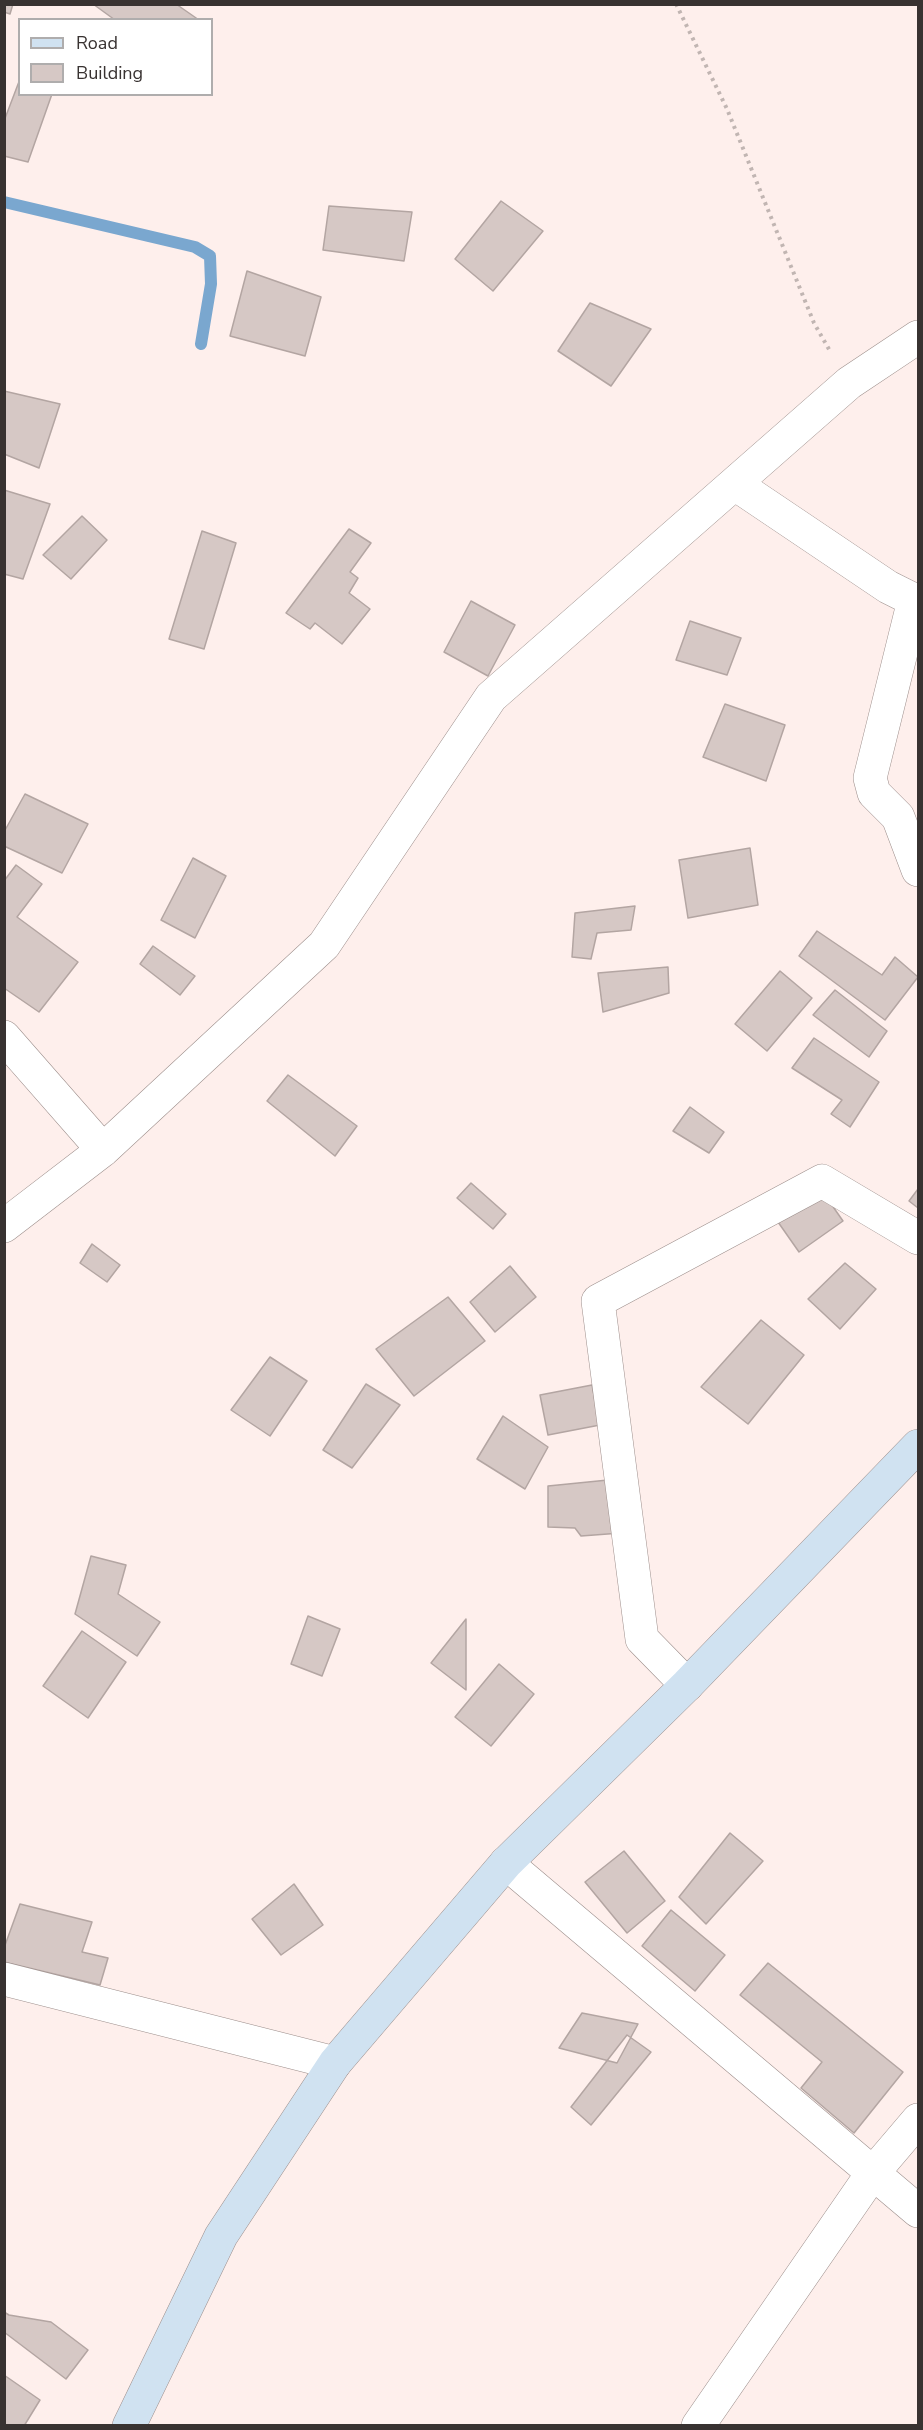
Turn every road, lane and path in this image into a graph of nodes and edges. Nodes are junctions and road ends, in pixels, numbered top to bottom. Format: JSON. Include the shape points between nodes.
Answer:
{"nodes":[{"id":1,"x":676,"y":4,"type":"edge"},
{"id":2,"x":918,"y":337,"type":"edge"},
{"id":3,"x":849,"y":383,"type":"junction"},
{"id":4,"x":735,"y":484,"type":"junction"},
{"id":5,"x":916,"y":601,"type":"edge"},
{"id":6,"x":918,"y":870,"type":"edge"},
{"id":7,"x":4,"y":1037,"type":"edge"},
{"id":8,"x":103,"y":1150,"type":"junction"},
{"id":9,"x":4,"y":1226,"type":"edge"},
{"id":10,"x":918,"y":1238,"type":"edge"},
{"id":11,"x":918,"y":1446,"type":"edge"},
{"id":12,"x":687,"y":1685,"type":"junction"},
{"id":13,"x":506,"y":1863,"type":"junction"},
{"id":14,"x":4,"y":1979,"type":"edge"},
{"id":15,"x":335,"y":2063,"type":"junction"},
{"id":16,"x":918,"y":2120,"type":"edge"},
{"id":17,"x":872,"y":2174,"type":"junction"},
{"id":18,"x":918,"y":2211,"type":"edge"},
{"id":19,"x":129,"y":2426,"type":"edge"},
{"id":20,"x":698,"y":2426,"type":"edge"}],
"edges":[{"from":1,"to":3,"type":"path","via":[[727,110],[814,323]]},
{"from":2,"to":3,"type":"street"},
{"from":3,"to":4,"type":"street"},
{"from":4,"to":5,"type":"street","via":[[888,587]]},
{"from":4,"to":8,"type":"street","via":[[490,697],[324,945]]},
{"from":5,"to":6,"type":"street","via":[[870,778],[874,793],[898,817]]},
{"from":7,"to":8,"type":"street"},
{"from":8,"to":9,"type":"street"},
{"from":10,"to":12,"type":"street","via":[[822,1181],[598,1301],[642,1639]]},
{"from":11,"to":12,"type":"main road"},
{"from":12,"to":13,"type":"main road"},
{"from":13,"to":15,"type":"main road"},
{"from":13,"to":17,"type":"street"},
{"from":14,"to":15,"type":"street"},
{"from":15,"to":19,"type":"main road","via":[[221,2236]]},
{"from":16,"to":17,"type":"street"},
{"from":17,"to":18,"type":"street"},
{"from":17,"to":20,"type":"street"}]}
